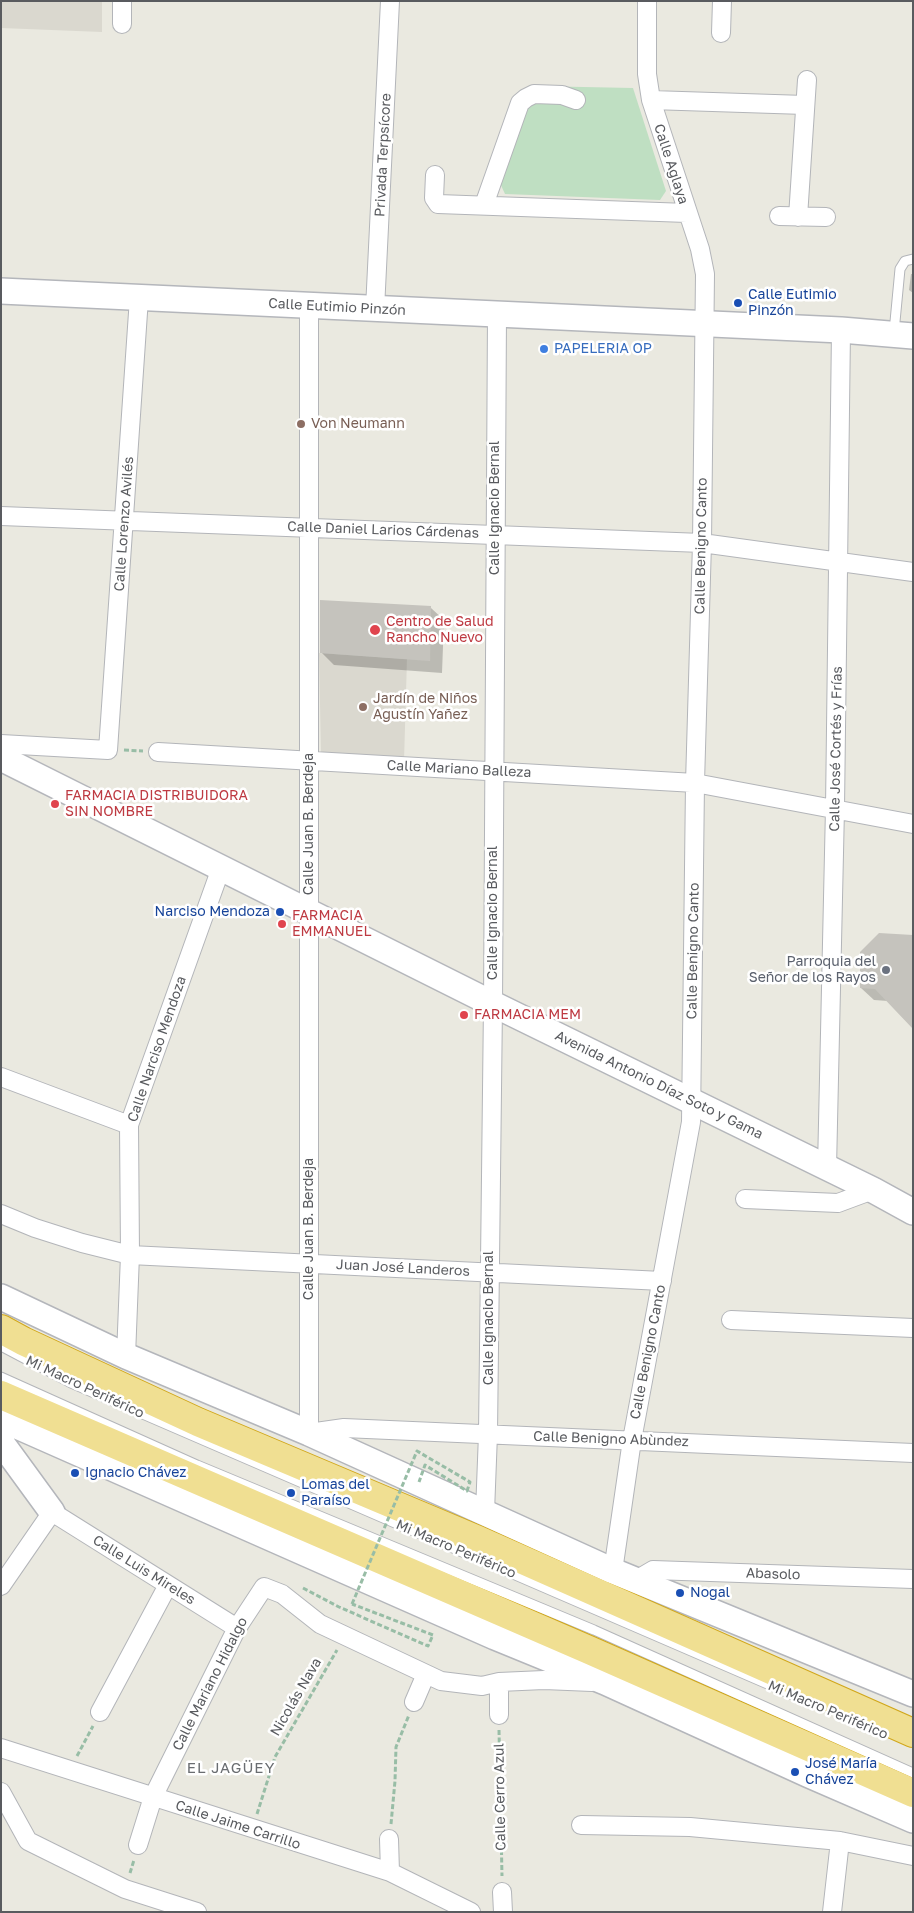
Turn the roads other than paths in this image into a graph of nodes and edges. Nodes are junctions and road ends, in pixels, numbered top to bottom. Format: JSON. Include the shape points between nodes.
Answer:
{"nodes":[{"id":1,"x":122,"y":1,"type":"edge"},
{"id":2,"x":390,"y":1,"type":"edge"},
{"id":3,"x":647,"y":1,"type":"edge"},
{"id":4,"x":722,"y":1,"type":"edge"},
{"id":5,"x":122,"y":24,"type":"dead end"},
{"id":6,"x":721,"y":33,"type":"dead end"},
{"id":7,"x":807,"y":80,"type":"dead end"},
{"id":8,"x":576,"y":100,"type":"dead end"},
{"id":9,"x":651,"y":100,"type":"junction"},
{"id":10,"x":805,"y":105,"type":"junction"},
{"id":11,"x":435,"y":175,"type":"dead end"},
{"id":12,"x":484,"y":205,"type":"junction"},
{"id":13,"x":687,"y":213,"type":"junction"},
{"id":14,"x":779,"y":216,"type":"dead end"},
{"id":15,"x":798,"y":217,"type":"junction"},
{"id":16,"x":826,"y":218,"type":"dead end"},
{"id":17,"x":913,"y":259,"type":"edge"},
{"id":18,"x":1,"y":291,"type":"edge"},
{"id":19,"x":139,"y":298,"type":"junction"},
{"id":20,"x":309,"y":306,"type":"junction"},
{"id":21,"x":375,"y":309,"type":"junction"},
{"id":22,"x":497,"y":314,"type":"junction"},
{"id":23,"x":706,"y":324,"type":"junction"},
{"id":24,"x":841,"y":330,"type":"junction"},
{"id":25,"x":903,"y":335,"type":"edge"},
{"id":26,"x":1,"y":516,"type":"edge"},
{"id":27,"x":124,"y":520,"type":"junction"},
{"id":28,"x":309,"y":527,"type":"junction"},
{"id":29,"x":495,"y":534,"type":"junction"},
{"id":30,"x":702,"y":542,"type":"junction"},
{"id":31,"x":839,"y":562,"type":"junction"},
{"id":32,"x":913,"y":572,"type":"edge"},
{"id":33,"x":1,"y":744,"type":"edge"},
{"id":34,"x":158,"y":752,"type":"road end"},
{"id":35,"x":1,"y":758,"type":"edge"},
{"id":36,"x":309,"y":761,"type":"junction"},
{"id":37,"x":494,"y":772,"type":"junction"},
{"id":38,"x":695,"y":783,"type":"junction"},
{"id":39,"x":835,"y":808,"type":"junction"},
{"id":40,"x":913,"y":824,"type":"edge"},
{"id":41,"x":221,"y":868,"type":"junction"},
{"id":42,"x":309,"y":911,"type":"junction"},
{"id":43,"x":493,"y":1004,"type":"junction"},
{"id":44,"x":1,"y":1077,"type":"edge"},
{"id":45,"x":692,"y":1102,"type":"junction"},
{"id":46,"x":129,"y":1125,"type":"junction"},
{"id":47,"x":827,"y":1168,"type":"junction"},
{"id":48,"x":873,"y":1190,"type":"junction"},
{"id":49,"x":746,"y":1199,"type":"dead end"},
{"id":50,"x":913,"y":1212,"type":"edge"},
{"id":51,"x":1,"y":1214,"type":"edge"},
{"id":52,"x":130,"y":1255,"type":"junction"},
{"id":53,"x":309,"y":1264,"type":"junction"},
{"id":54,"x":490,"y":1273,"type":"junction"},
{"id":55,"x":662,"y":1281,"type":"junction"},
{"id":56,"x":1,"y":1298,"type":"edge"},
{"id":57,"x":731,"y":1320,"type":"dead end"},
{"id":58,"x":913,"y":1328,"type":"edge"},
{"id":59,"x":1,"y":1329,"type":"edge"},
{"id":60,"x":1,"y":1346,"type":"edge"},
{"id":61,"x":126,"y":1356,"type":"junction"},
{"id":62,"x":1,"y":1376,"type":"edge"},
{"id":63,"x":1,"y":1395,"type":"edge"},
{"id":64,"x":1,"y":1420,"type":"edge"},
{"id":65,"x":309,"y":1433,"type":"junction"},
{"id":66,"x":488,"y":1434,"type":"junction"},
{"id":67,"x":632,"y":1440,"type":"junction"},
{"id":68,"x":1,"y":1442,"type":"edge"},
{"id":69,"x":913,"y":1452,"type":"edge"},
{"id":70,"x":52,"y":1512,"type":"junction"},
{"id":71,"x":485,"y":1512,"type":"junction"},
{"id":72,"x":624,"y":1575,"type":"junction"},
{"id":73,"x":913,"y":1579,"type":"edge"},
{"id":74,"x":168,"y":1585,"type":"junction"},
{"id":75,"x":1,"y":1586,"type":"edge"},
{"id":76,"x":237,"y":1628,"type":"junction"},
{"id":77,"x":426,"y":1674,"type":"junction"},
{"id":78,"x":499,"y":1682,"type":"junction"},
{"id":79,"x":605,"y":1682,"type":"junction"},
{"id":80,"x":913,"y":1694,"type":"edge"},
{"id":81,"x":414,"y":1702,"type":"road end"},
{"id":82,"x":812,"y":1703,"type":"dead end"},
{"id":83,"x":100,"y":1712,"type":"road end"},
{"id":84,"x":499,"y":1715,"type":"road end"},
{"id":85,"x":758,"y":1726,"type":"junction"},
{"id":86,"x":913,"y":1733,"type":"edge"},
{"id":87,"x":1,"y":1748,"type":"edge"},
{"id":88,"x":913,"y":1773,"type":"edge"},
{"id":89,"x":809,"y":1775,"type":"junction"},
{"id":90,"x":1,"y":1792,"type":"edge"},
{"id":91,"x":913,"y":1794,"type":"edge"},
{"id":92,"x":153,"y":1798,"type":"junction"},
{"id":93,"x":913,"y":1820,"type":"edge"},
{"id":94,"x":581,"y":1825,"type":"dead end"},
{"id":95,"x":389,"y":1840,"type":"road end"},
{"id":96,"x":840,"y":1841,"type":"junction"},
{"id":97,"x":138,"y":1845,"type":"road end"},
{"id":98,"x":913,"y":1856,"type":"edge"},
{"id":99,"x":390,"y":1872,"type":"junction"},
{"id":100,"x":502,"y":1892,"type":"road end"},
{"id":101,"x":197,"y":1912,"type":"edge"},
{"id":102,"x":471,"y":1912,"type":"edge"},
{"id":103,"x":503,"y":1912,"type":"edge"},
{"id":104,"x":832,"y":1912,"type":"edge"}],
"edges":[{"from":1,"to":5,"type":"street"},
{"from":2,"to":21,"type":"street","name":"Privada Terpsícore"},
{"from":3,"to":9,"type":"street","name":"Calle Aglaya","via":[[647,74]]},
{"from":4,"to":6,"type":"street"},
{"from":7,"to":10,"type":"street"},
{"from":8,"to":12,"type":"street","via":[[562,95],[534,94],[520,103]]},
{"from":9,"to":10,"type":"street"},
{"from":9,"to":13,"type":"street","name":"Calle Aglaya"},
{"from":10,"to":15,"type":"street"},
{"from":11,"to":12,"type":"street","via":[[434,198],[438,204]]},
{"from":12,"to":13,"type":"street"},
{"from":13,"to":23,"type":"street","name":"Calle Aglaya","via":[[705,274]]},
{"from":14,"to":15,"type":"street"},
{"from":15,"to":16,"type":"street"},
{"from":17,"to":25,"type":"lane","via":[[905,261],[900,269]]},
{"from":18,"to":19,"type":"street","name":"Calle Eutimio Pinzón"},
{"from":19,"to":20,"type":"street","name":"Calle Eutimio Pinzón"},
{"from":19,"to":27,"type":"street","name":"Calle Lorenzo Avilés"},
{"from":20,"to":21,"type":"street","name":"Calle Eutimio Pinzón"},
{"from":20,"to":28,"type":"street","name":"Calle Juan B. Berdeja"},
{"from":21,"to":22,"type":"street","name":"Calle Eutimio Pinzón"},
{"from":22,"to":23,"type":"street","name":"Calle Eutimio Pinzón"},
{"from":22,"to":29,"type":"street","name":"Calle Ignacio Bernal"},
{"from":23,"to":24,"type":"street","name":"Calle Eutimio Pinzón"},
{"from":23,"to":30,"type":"street","name":"Calle Benigno Canto"},
{"from":24,"to":25,"type":"street","name":"Calle Eutimio Pinzón"},
{"from":24,"to":31,"type":"street","name":"Calle José Cortés y Frías"},
{"from":26,"to":27,"type":"street","name":"Calle Daniel Larios Cárdenas"},
{"from":27,"to":28,"type":"street","name":"Calle Daniel Larios Cárdenas"},
{"from":27,"to":33,"type":"street","name":"Calle Lorenzo Avilés","via":[[108,750]]},
{"from":28,"to":29,"type":"street","name":"Calle Daniel Larios Cárdenas"},
{"from":28,"to":36,"type":"street","name":"Calle Juan B. Berdeja"},
{"from":29,"to":30,"type":"street","name":"Calle Daniel Larios Cárdenas"},
{"from":29,"to":37,"type":"street","name":"Calle Ignacio Bernal"},
{"from":30,"to":31,"type":"street","name":"Calle Daniel Larios Cárdenas"},
{"from":30,"to":38,"type":"street","name":"Calle Benigno Canto"},
{"from":31,"to":32,"type":"street","name":"Calle Daniel Larios Cárdenas"},
{"from":31,"to":39,"type":"street","name":"Calle José Cortés y Frías"},
{"from":34,"to":36,"type":"street","name":"Calle Mariano Balleza"},
{"from":35,"to":41,"type":"street","name":"Avenida Antonio Díaz Soto y Gama"},
{"from":36,"to":37,"type":"street","name":"Calle Mariano Balleza"},
{"from":36,"to":42,"type":"street","name":"Calle Juan B. Berdeja"},
{"from":37,"to":38,"type":"street","name":"Calle Mariano Balleza"},
{"from":37,"to":43,"type":"street","name":"Calle Ignacio Bernal"},
{"from":38,"to":39,"type":"street","name":"Calle Mariano Balleza"},
{"from":38,"to":45,"type":"street","name":"Calle Benigno Canto"},
{"from":39,"to":40,"type":"street","name":"Calle Mariano Balleza"},
{"from":39,"to":47,"type":"street","name":"Calle José Cortés y Frías"},
{"from":41,"to":42,"type":"street","name":"Avenida Antonio Díaz Soto y Gama"},
{"from":41,"to":46,"type":"street","name":"Calle Narciso Mendoza"},
{"from":42,"to":43,"type":"street","name":"Avenida Antonio Díaz Soto y Gama"},
{"from":42,"to":53,"type":"street","name":"Calle Juan B. Berdeja"},
{"from":43,"to":45,"type":"street","name":"Avenida Antonio Díaz Soto y Gama"},
{"from":43,"to":54,"type":"street","name":"Calle Ignacio Bernal"},
{"from":44,"to":46,"type":"street"},
{"from":45,"to":47,"type":"street","name":"Avenida Antonio Díaz Soto y Gama"},
{"from":45,"to":55,"type":"street","name":"Calle Benigno Canto"},
{"from":46,"to":52,"type":"street","name":"Calle Narciso Mendoza"},
{"from":47,"to":48,"type":"street","name":"Avenida Antonio Díaz Soto y Gama"},
{"from":48,"to":49,"type":"street","via":[[838,1203]]},
{"from":48,"to":50,"type":"street","name":"Avenida Antonio Díaz Soto y Gama"},
{"from":51,"to":52,"type":"street","name":"Juan José Landeros","via":[[82,1243]]},
{"from":52,"to":53,"type":"street","name":"Juan José Landeros"},
{"from":52,"to":61,"type":"street","name":"Calle Narciso Mendoza"},
{"from":53,"to":54,"type":"street","name":"Juan José Landeros"},
{"from":53,"to":65,"type":"street","name":"Calle Juan B. Berdeja"},
{"from":54,"to":55,"type":"street","name":"Juan José Landeros"},
{"from":54,"to":66,"type":"street","name":"Calle Ignacio Bernal"},
{"from":55,"to":67,"type":"street","name":"Calle Benigno Canto"},
{"from":56,"to":61,"type":"street"},
{"from":57,"to":58,"type":"street"},
{"from":59,"to":86,"type":"highway","via":[[182,1415],[478,1540]]},
{"from":60,"to":82,"type":"lane","name":"Mi Macro Periférico","via":[[71,1383]]},
{"from":61,"to":65,"type":"street"},
{"from":62,"to":88,"type":"lane","name":"Mi Macro Periférico","via":[[197,1466],[594,1630]]},
{"from":63,"to":85,"type":"highway"},
{"from":64,"to":79,"type":"street"},
{"from":65,"to":66,"type":"street","name":"Calle Benigno Abùndez","via":[[344,1428]]},
{"from":65,"to":71,"type":"street"},
{"from":66,"to":67,"type":"street","name":"Calle Benigno Abùndez"},
{"from":66,"to":71,"type":"street","name":"Calle Ignacio Bernal"},
{"from":67,"to":69,"type":"street","name":"Calle Benigno Abùndez"},
{"from":67,"to":72,"type":"street","name":"Calle Benigno Canto"},
{"from":68,"to":70,"type":"street"},
{"from":70,"to":74,"type":"street","name":"Calle Luis Mireles"},
{"from":70,"to":75,"type":"street"},
{"from":71,"to":72,"type":"street"},
{"from":72,"to":73,"type":"street","name":"Abasolo","via":[[653,1570]]},
{"from":72,"to":80,"type":"street"},
{"from":74,"to":76,"type":"street","name":"Calle Luis Mireles"},
{"from":74,"to":83,"type":"street"},
{"from":76,"to":77,"type":"street","name":"Calle Mariano Hidalgo","via":[[264,1587],[282,1594],[320,1624]]},
{"from":76,"to":92,"type":"street","name":"Calle Mariano Hidalgo"},
{"from":77,"to":78,"type":"street","name":"Calle Mariano Hidalgo","via":[[441,1681],[482,1686]]},
{"from":77,"to":81,"type":"street"},
{"from":78,"to":79,"type":"street","name":"Calle Mariano Hidalgo"},
{"from":78,"to":84,"type":"street"},
{"from":79,"to":89,"type":"street"},
{"from":85,"to":89,"type":"street"},
{"from":85,"to":91,"type":"highway"},
{"from":87,"to":92,"type":"street","name":"Calle Jaime Carrillo"},
{"from":89,"to":93,"type":"street"},
{"from":90,"to":101,"type":"street","via":[[28,1841],[126,1889]]},
{"from":92,"to":97,"type":"street","name":"Calle Mariano Hidalgo"},
{"from":92,"to":99,"type":"street","name":"Calle Jaime Carrillo"},
{"from":94,"to":96,"type":"street","via":[[690,1828]]},
{"from":95,"to":99,"type":"street"},
{"from":96,"to":98,"type":"street"},
{"from":96,"to":104,"type":"street"},
{"from":99,"to":102,"type":"street","name":"Calle Jaime Carrillo"},
{"from":100,"to":103,"type":"street"}]}
